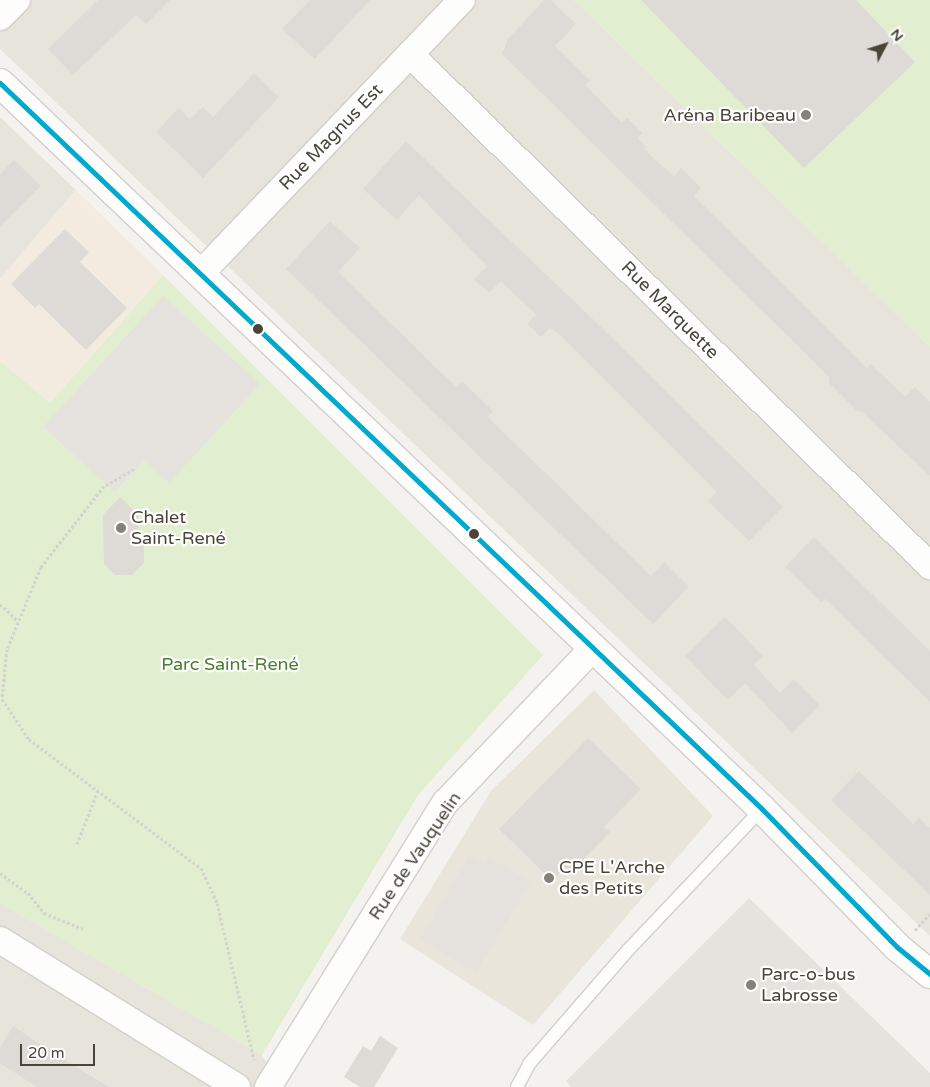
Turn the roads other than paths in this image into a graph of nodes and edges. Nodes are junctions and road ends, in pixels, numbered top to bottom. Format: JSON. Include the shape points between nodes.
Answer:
{"nodes":[{"id":1,"x":17,"y":0,"type":"edge"},
{"id":2,"x":462,"y":0,"type":"edge"},
{"id":3,"x":0,"y":17,"type":"edge"},
{"id":4,"x":410,"y":54,"type":"junction"},
{"id":5,"x":0,"y":83,"type":"edge"},
{"id":6,"x":200,"y":274,"type":"junction"},
{"id":7,"x":930,"y":566,"type":"edge"},
{"id":8,"x":592,"y":649,"type":"junction"},
{"id":9,"x":762,"y":809,"type":"junction"},
{"id":10,"x":0,"y":940,"type":"edge"},
{"id":11,"x":930,"y":974,"type":"edge"},
{"id":12,"x":261,"y":1077,"type":"edge"},
{"id":13,"x":237,"y":1087,"type":"edge"},
{"id":14,"x":517,"y":1087,"type":"edge"}],
"edges":[{"from":1,"to":3,"type":"street"},
{"from":2,"to":4,"type":"street","name":"Rue Magnus Est"},
{"from":4,"to":6,"type":"street","name":"Rue Magnus Est"},
{"from":4,"to":7,"type":"street","name":"Rue Marquette"},
{"from":5,"to":6,"type":"street"},
{"from":6,"to":8,"type":"street"},
{"from":8,"to":9,"type":"street"},
{"from":8,"to":12,"type":"street","name":"Rue de Vauquelin","via":[[446,803]]},
{"from":9,"to":11,"type":"street","via":[[897,947]]},
{"from":9,"to":14,"type":"lane","via":[[629,949],[529,1064]]},
{"from":10,"to":13,"type":"street"}]}
